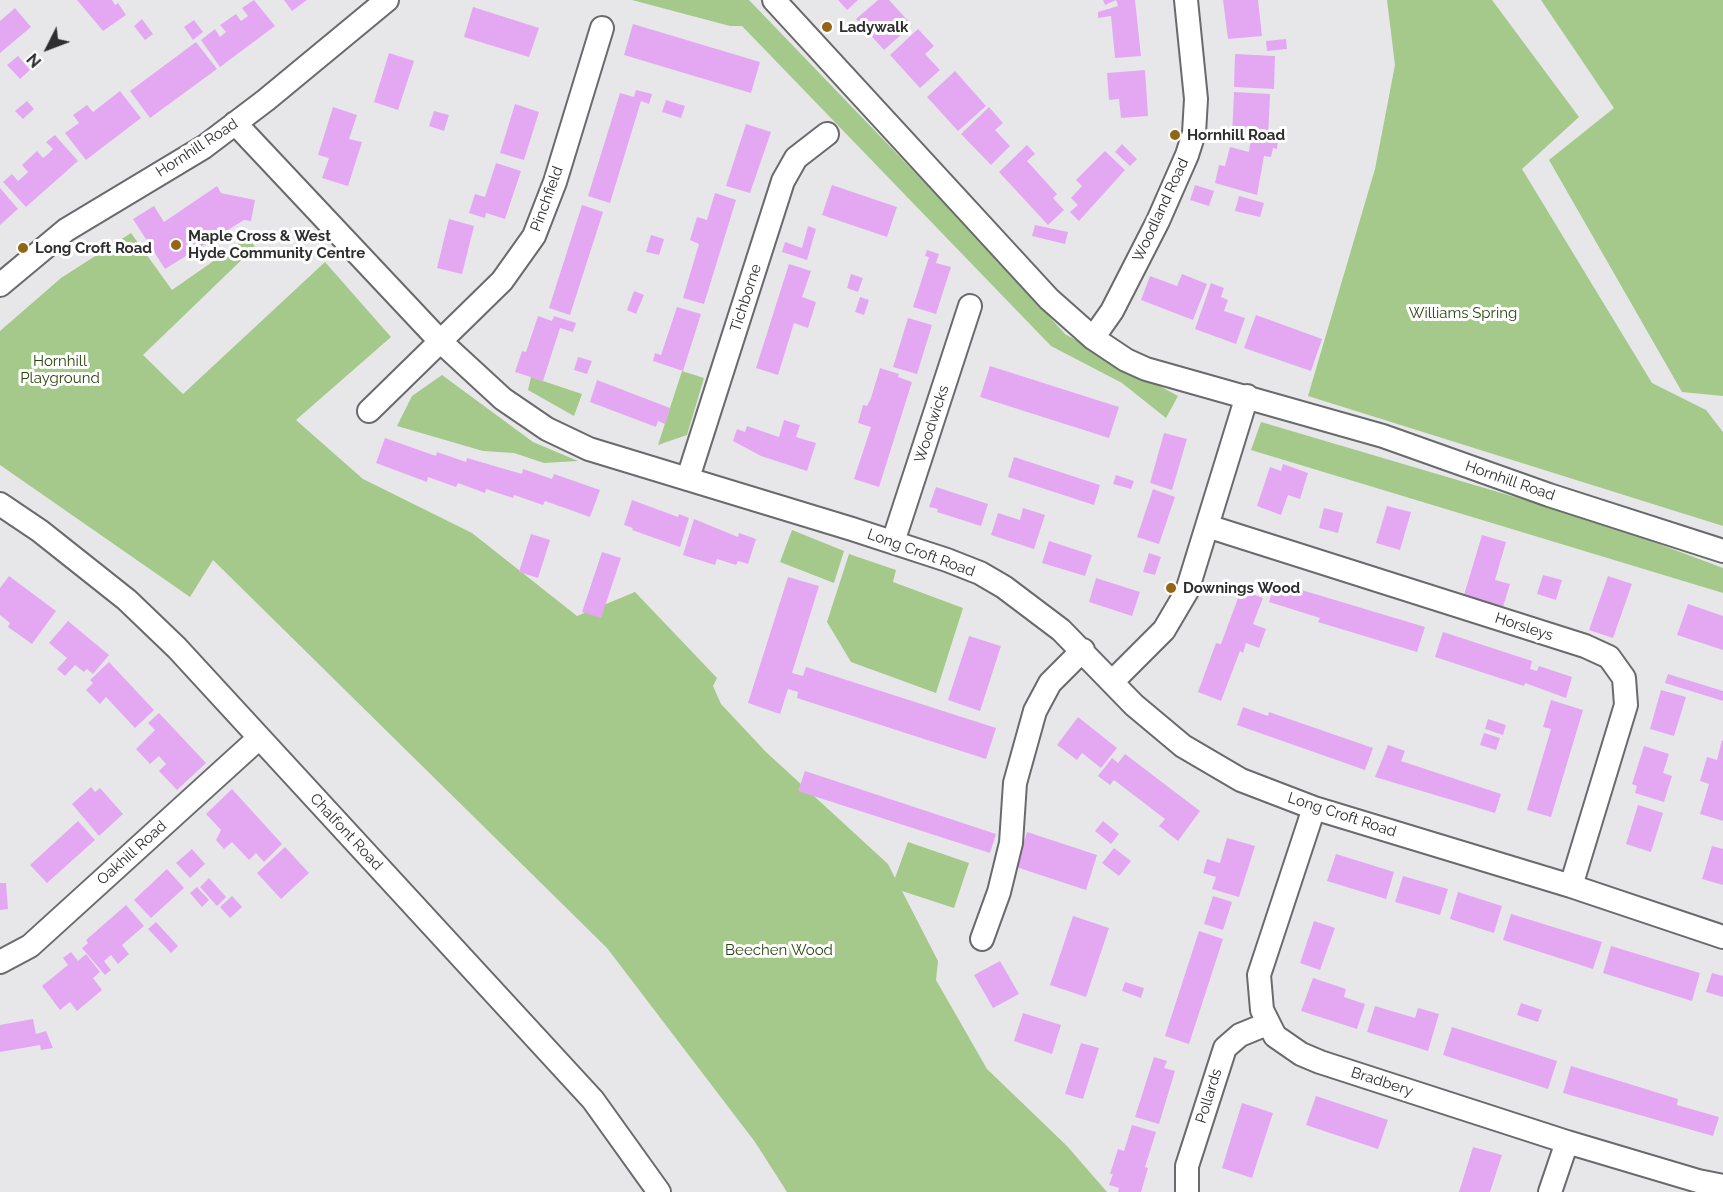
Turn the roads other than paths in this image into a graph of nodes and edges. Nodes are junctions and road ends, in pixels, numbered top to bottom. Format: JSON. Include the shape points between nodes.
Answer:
{"nodes":[{"id":1,"x":386,"y":0,"type":"edge"},
{"id":2,"x":774,"y":0,"type":"edge"},
{"id":3,"x":1186,"y":0,"type":"edge"},
{"id":4,"x":602,"y":28,"type":"dead end"},
{"id":5,"x":235,"y":123,"type":"junction"},
{"id":6,"x":827,"y":134,"type":"dead end"},
{"id":7,"x":0,"y":285,"type":"edge"},
{"id":8,"x":970,"y":306,"type":"dead end"},
{"id":9,"x":1093,"y":338,"type":"junction"},
{"id":10,"x":440,"y":341,"type":"junction"},
{"id":11,"x":1246,"y":396,"type":"junction"},
{"id":12,"x":369,"y":411,"type":"dead end"},
{"id":13,"x":688,"y":478,"type":"junction"},
{"id":14,"x":0,"y":504,"type":"edge"},
{"id":15,"x":1207,"y":526,"type":"junction"},
{"id":16,"x":893,"y":542,"type":"junction"},
{"id":17,"x":1723,"y":551,"type":"edge"},
{"id":18,"x":1083,"y":650,"type":"junction"},
{"id":19,"x":1112,"y":682,"type":"junction"},
{"id":20,"x":259,"y":738,"type":"junction"},
{"id":21,"x":1314,"y":808,"type":"junction"},
{"id":22,"x":1571,"y":886,"type":"junction"},
{"id":23,"x":1723,"y":937,"type":"edge"},
{"id":24,"x":982,"y":939,"type":"dead end"},
{"id":25,"x":0,"y":962,"type":"edge"},
{"id":26,"x":1267,"y":1024,"type":"junction"},
{"id":27,"x":1567,"y":1142,"type":"junction"},
{"id":28,"x":1723,"y":1186,"type":"edge"},
{"id":29,"x":659,"y":1192,"type":"edge"},
{"id":30,"x":1186,"y":1192,"type":"edge"},
{"id":31,"x":1550,"y":1192,"type":"edge"}],
"edges":[{"from":1,"to":5,"type":"street","name":"Hornhill Road"},
{"from":2,"to":9,"type":"street","name":"Hornhill Road","via":[[1049,299]]},
{"from":3,"to":9,"type":"street","name":"Woodland Road","via":[[1196,99],[1194,133],[1158,221],[1112,311]]},
{"from":4,"to":10,"type":"street","name":"Pinchfield","via":[[534,237],[501,281]]},
{"from":5,"to":7,"type":"street","name":"Hornhill Road","via":[[204,147],[66,230]]},
{"from":5,"to":10,"type":"street","name":"Long Croft Road"},
{"from":6,"to":13,"type":"street","name":"Tichborne","via":[[796,158],[783,181]]},
{"from":8,"to":16,"type":"street","name":"Woodwicks"},
{"from":9,"to":11,"type":"street","name":"Hornhill Road","via":[[1146,369]]},
{"from":10,"to":12,"type":"street","name":"Pinchfield"},
{"from":10,"to":13,"type":"street","name":"Long Croft Road","via":[[503,399],[547,429],[589,449]]},
{"from":11,"to":15,"type":"street"},
{"from":11,"to":17,"type":"street","name":"Hornhill Road","via":[[1383,436]]},
{"from":13,"to":16,"type":"street","name":"Long Croft Road"},
{"from":14,"to":20,"type":"street","name":"Chalfont Road","via":[[40,531],[145,616]]},
{"from":15,"to":19,"type":"street","via":[[1188,591],[1178,611],[1145,651]]},
{"from":15,"to":22,"type":"street","name":"Horsleys","via":[[1585,646],[1609,657],[1624,678],[1626,705]]},
{"from":16,"to":18,"type":"street","name":"Long Croft Road","via":[[988,578],[1033,608]]},
{"from":18,"to":19,"type":"street","name":"Long Croft Road"},
{"from":18,"to":24,"type":"street","via":[[1050,683],[1035,711],[1015,783],[1011,843]]},
{"from":19,"to":21,"type":"street","name":"Long Croft Road","via":[[1158,725],[1212,764],[1241,780]]},
{"from":20,"to":25,"type":"street","name":"Oakhill Road","via":[[30,946]]},
{"from":20,"to":29,"type":"street","name":"Chalfont Road","via":[[593,1100]]},
{"from":21,"to":22,"type":"street","name":"Long Croft Road"},
{"from":21,"to":26,"type":"street","via":[[1259,975]]},
{"from":22,"to":23,"type":"street","name":"Long Croft Road"},
{"from":26,"to":27,"type":"street","name":"Bradbery","via":[[1275,1036],[1301,1054]]},
{"from":26,"to":30,"type":"street","name":"Pollards","via":[[1240,1035],[1225,1048],[1187,1166]]},
{"from":27,"to":28,"type":"street","name":"Bradbery"},
{"from":27,"to":31,"type":"street"}]}
